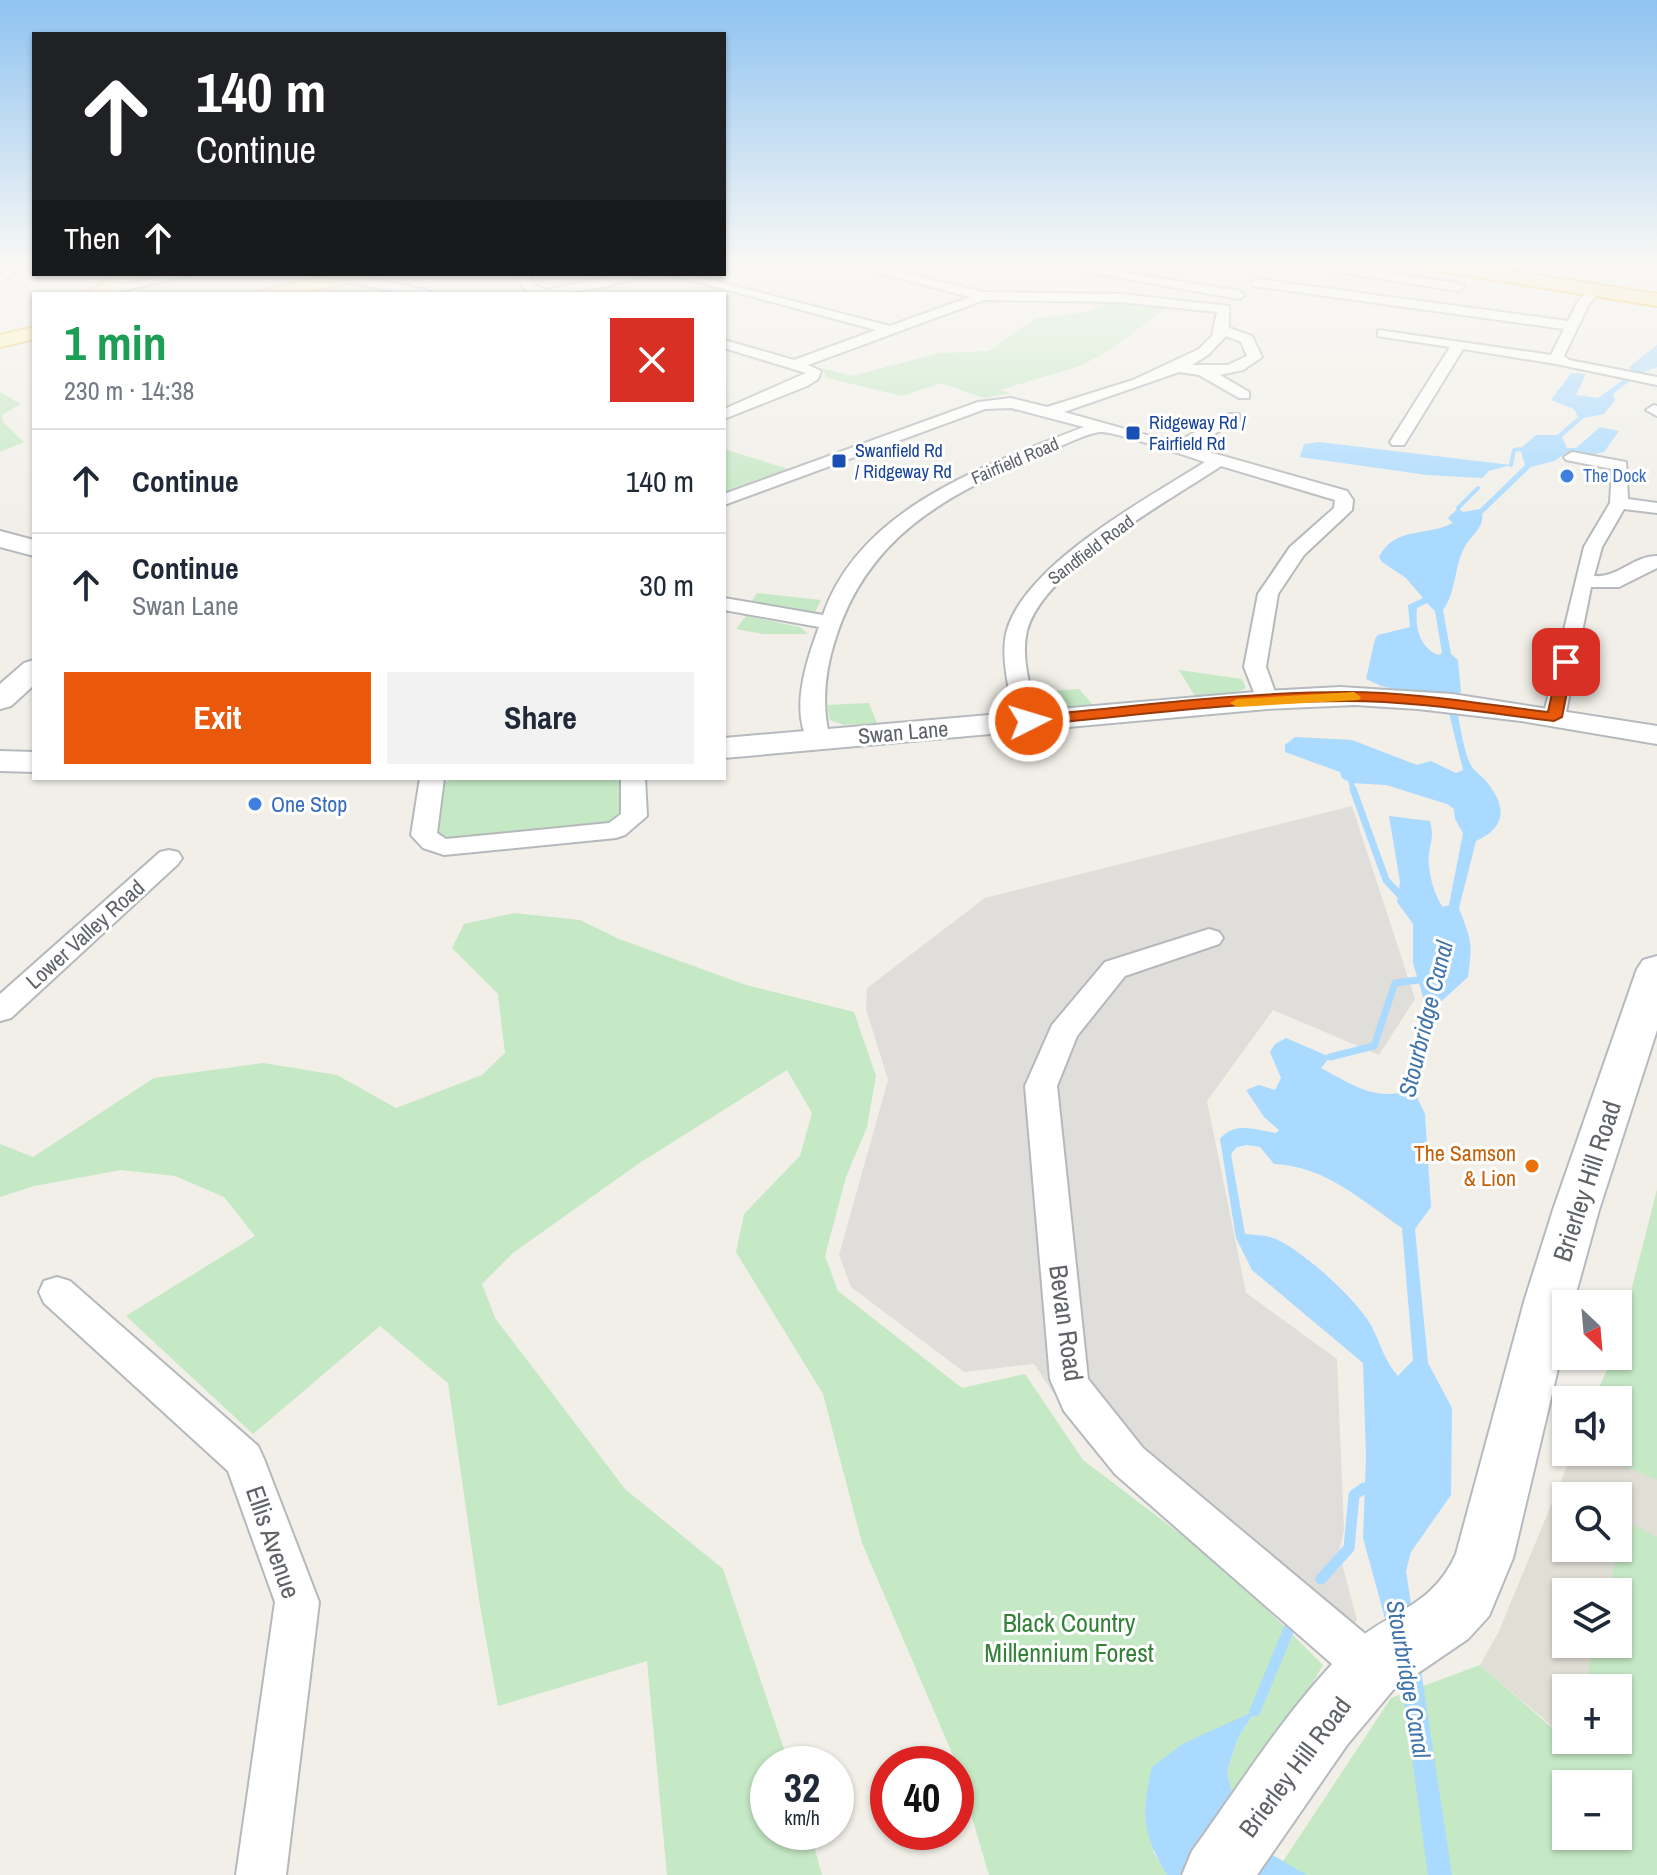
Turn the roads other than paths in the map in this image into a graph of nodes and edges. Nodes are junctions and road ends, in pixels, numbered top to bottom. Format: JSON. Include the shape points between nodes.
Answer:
{"nodes":[{"id":1,"x":751,"y":352,"type":"edge"},
{"id":2,"x":829,"y":352,"type":"edge"},
{"id":3,"x":1202,"y":352,"type":"edge"},
{"id":4,"x":1253,"y":352,"type":"edge"},
{"id":5,"x":1455,"y":352,"type":"edge"},
{"id":6,"x":1498,"y":352,"type":"edge"},
{"id":7,"x":1558,"y":352,"type":"edge"},
{"id":8,"x":1559,"y":360,"type":"junction"},
{"id":9,"x":797,"y":364,"type":"junction"},
{"id":10,"x":1177,"y":367,"type":"junction"},
{"id":11,"x":1203,"y":371,"type":"junction"},
{"id":12,"x":1650,"y":380,"type":"edge"},
{"id":13,"x":1244,"y":395,"type":"dead end"},
{"id":14,"x":1048,"y":412,"type":"junction"},
{"id":15,"x":726,"y":413,"type":"edge"},
{"id":16,"x":1234,"y":417,"type":"dead end"},
{"id":17,"x":1096,"y":428,"type":"junction"},
{"id":18,"x":1211,"y":429,"type":"junction"},
{"id":19,"x":1231,"y":435,"type":"dead end"},
{"id":20,"x":1398,"y":442,"type":"dead end"},
{"id":21,"x":1176,"y":449,"type":"junction"},
{"id":22,"x":1572,"y":457,"type":"dead end"},
{"id":23,"x":1218,"y":461,"type":"junction"},
{"id":24,"x":726,"y":499,"type":"edge"},
{"id":25,"x":1619,"y":503,"type":"junction"},
{"id":26,"x":1657,"y":508,"type":"edge"},
{"id":27,"x":1,"y":540,"type":"edge"},
{"id":28,"x":1593,"y":547,"type":"junction"},
{"id":29,"x":32,"y":548,"type":"edge"},
{"id":30,"x":1657,"y":562,"type":"edge"},
{"id":31,"x":1583,"y":581,"type":"junction"},
{"id":32,"x":726,"y":604,"type":"edge"},
{"id":33,"x":827,"y":622,"type":"junction"},
{"id":34,"x":32,"y":671,"type":"edge"},
{"id":35,"x":0,"y":700,"type":"edge"},
{"id":36,"x":1267,"y":700,"type":"junction"},
{"id":37,"x":1554,"y":717,"type":"junction"},
{"id":38,"x":1029,"y":721,"type":"junction"},
{"id":39,"x":1657,"y":735,"type":"edge"},
{"id":40,"x":818,"y":739,"type":"junction"},
{"id":41,"x":726,"y":748,"type":"edge"},
{"id":42,"x":0,"y":761,"type":"edge"},
{"id":43,"x":32,"y":762,"type":"edge"},
{"id":44,"x":432,"y":780,"type":"edge"},
{"id":45,"x":633,"y":780,"type":"edge"},
{"id":46,"x":169,"y":858,"type":"dead end"},
{"id":47,"x":1209,"y":938,"type":"dead end"},
{"id":48,"x":1657,"y":969,"type":"edge"},
{"id":49,"x":0,"y":1011,"type":"edge"},
{"id":50,"x":57,"y":1292,"type":"dead end"},
{"id":51,"x":1375,"y":1666,"type":"junction"},
{"id":52,"x":261,"y":1875,"type":"edge"},
{"id":53,"x":1216,"y":1875,"type":"edge"}],
"edges":[{"from":1,"to":9,"type":"street"},
{"from":2,"to":9,"type":"street"},
{"from":3,"to":10,"type":"street"},
{"from":4,"to":11,"type":"street","via":[[1255,357],[1238,366]]},
{"from":5,"to":20,"type":"street"},
{"from":6,"to":8,"type":"street"},
{"from":7,"to":8,"type":"street"},
{"from":8,"to":12,"type":"street"},
{"from":9,"to":15,"type":"street","via":[[814,371],[813,376]]},
{"from":10,"to":11,"type":"street"},
{"from":10,"to":14,"type":"street"},
{"from":11,"to":13,"type":"street"},
{"from":14,"to":17,"type":"street"},
{"from":14,"to":24,"type":"street","via":[[1011,403],[983,405]]},
{"from":16,"to":18,"type":"street"},
{"from":17,"to":21,"type":"street"},
{"from":17,"to":33,"type":"street","name":"Fairfield Road","via":[[970,479],[902,521],[855,571]]},
{"from":18,"to":19,"type":"street"},
{"from":18,"to":21,"type":"street"},
{"from":21,"to":23,"type":"street"},
{"from":22,"to":25,"type":"street","via":[[1620,466]]},
{"from":23,"to":36,"type":"street","via":[[1298,481],[1344,500],[1343,510],[1297,551],[1268,594],[1255,667]]},
{"from":23,"to":38,"type":"street","name":"Sandfield Road","via":[[1068,564],[1031,599],[1018,628],[1016,649],[1017,683]]},
{"from":25,"to":26,"type":"street"},
{"from":25,"to":28,"type":"street"},
{"from":27,"to":29,"type":"street"},
{"from":28,"to":30,"type":"street"},
{"from":28,"to":31,"type":"street"},
{"from":30,"to":31,"type":"street","via":[[1612,583]]},
{"from":31,"to":37,"type":"street"},
{"from":32,"to":33,"type":"street"},
{"from":33,"to":40,"type":"street","name":"Fairfield Road","via":[[810,712]]},
{"from":34,"to":35,"type":"street"},
{"from":36,"to":37,"type":"street","name":"Swan Lane","via":[[1417,700]]},
{"from":36,"to":38,"type":"street","name":"Swan Lane"},
{"from":37,"to":39,"type":"street"},
{"from":38,"to":40,"type":"street","name":"Swan Lane"},
{"from":40,"to":41,"type":"street","name":"Swan Lane"},
{"from":42,"to":43,"type":"street"},
{"from":44,"to":45,"type":"street","via":[[424,835],[444,847],[616,830],[634,816]]},
{"from":46,"to":49,"type":"street","name":"Lower Valley Road"},
{"from":47,"to":51,"type":"street","name":"Bevan Road","via":[[1115,969],[1063,1032],[1041,1086],[1069,1379],[1078,1399],[1129,1461]]},
{"from":48,"to":51,"type":"street","name":"Brierley Hill Road","via":[[1576,1210],[1484,1558],[1468,1595],[1447,1618]]},
{"from":50,"to":52,"type":"street","name":"Ellis Avenue","via":[[244,1459],[297,1602]]},
{"from":51,"to":53,"type":"street","name":"Brierley Hill Road","via":[[1325,1723]]}]}
